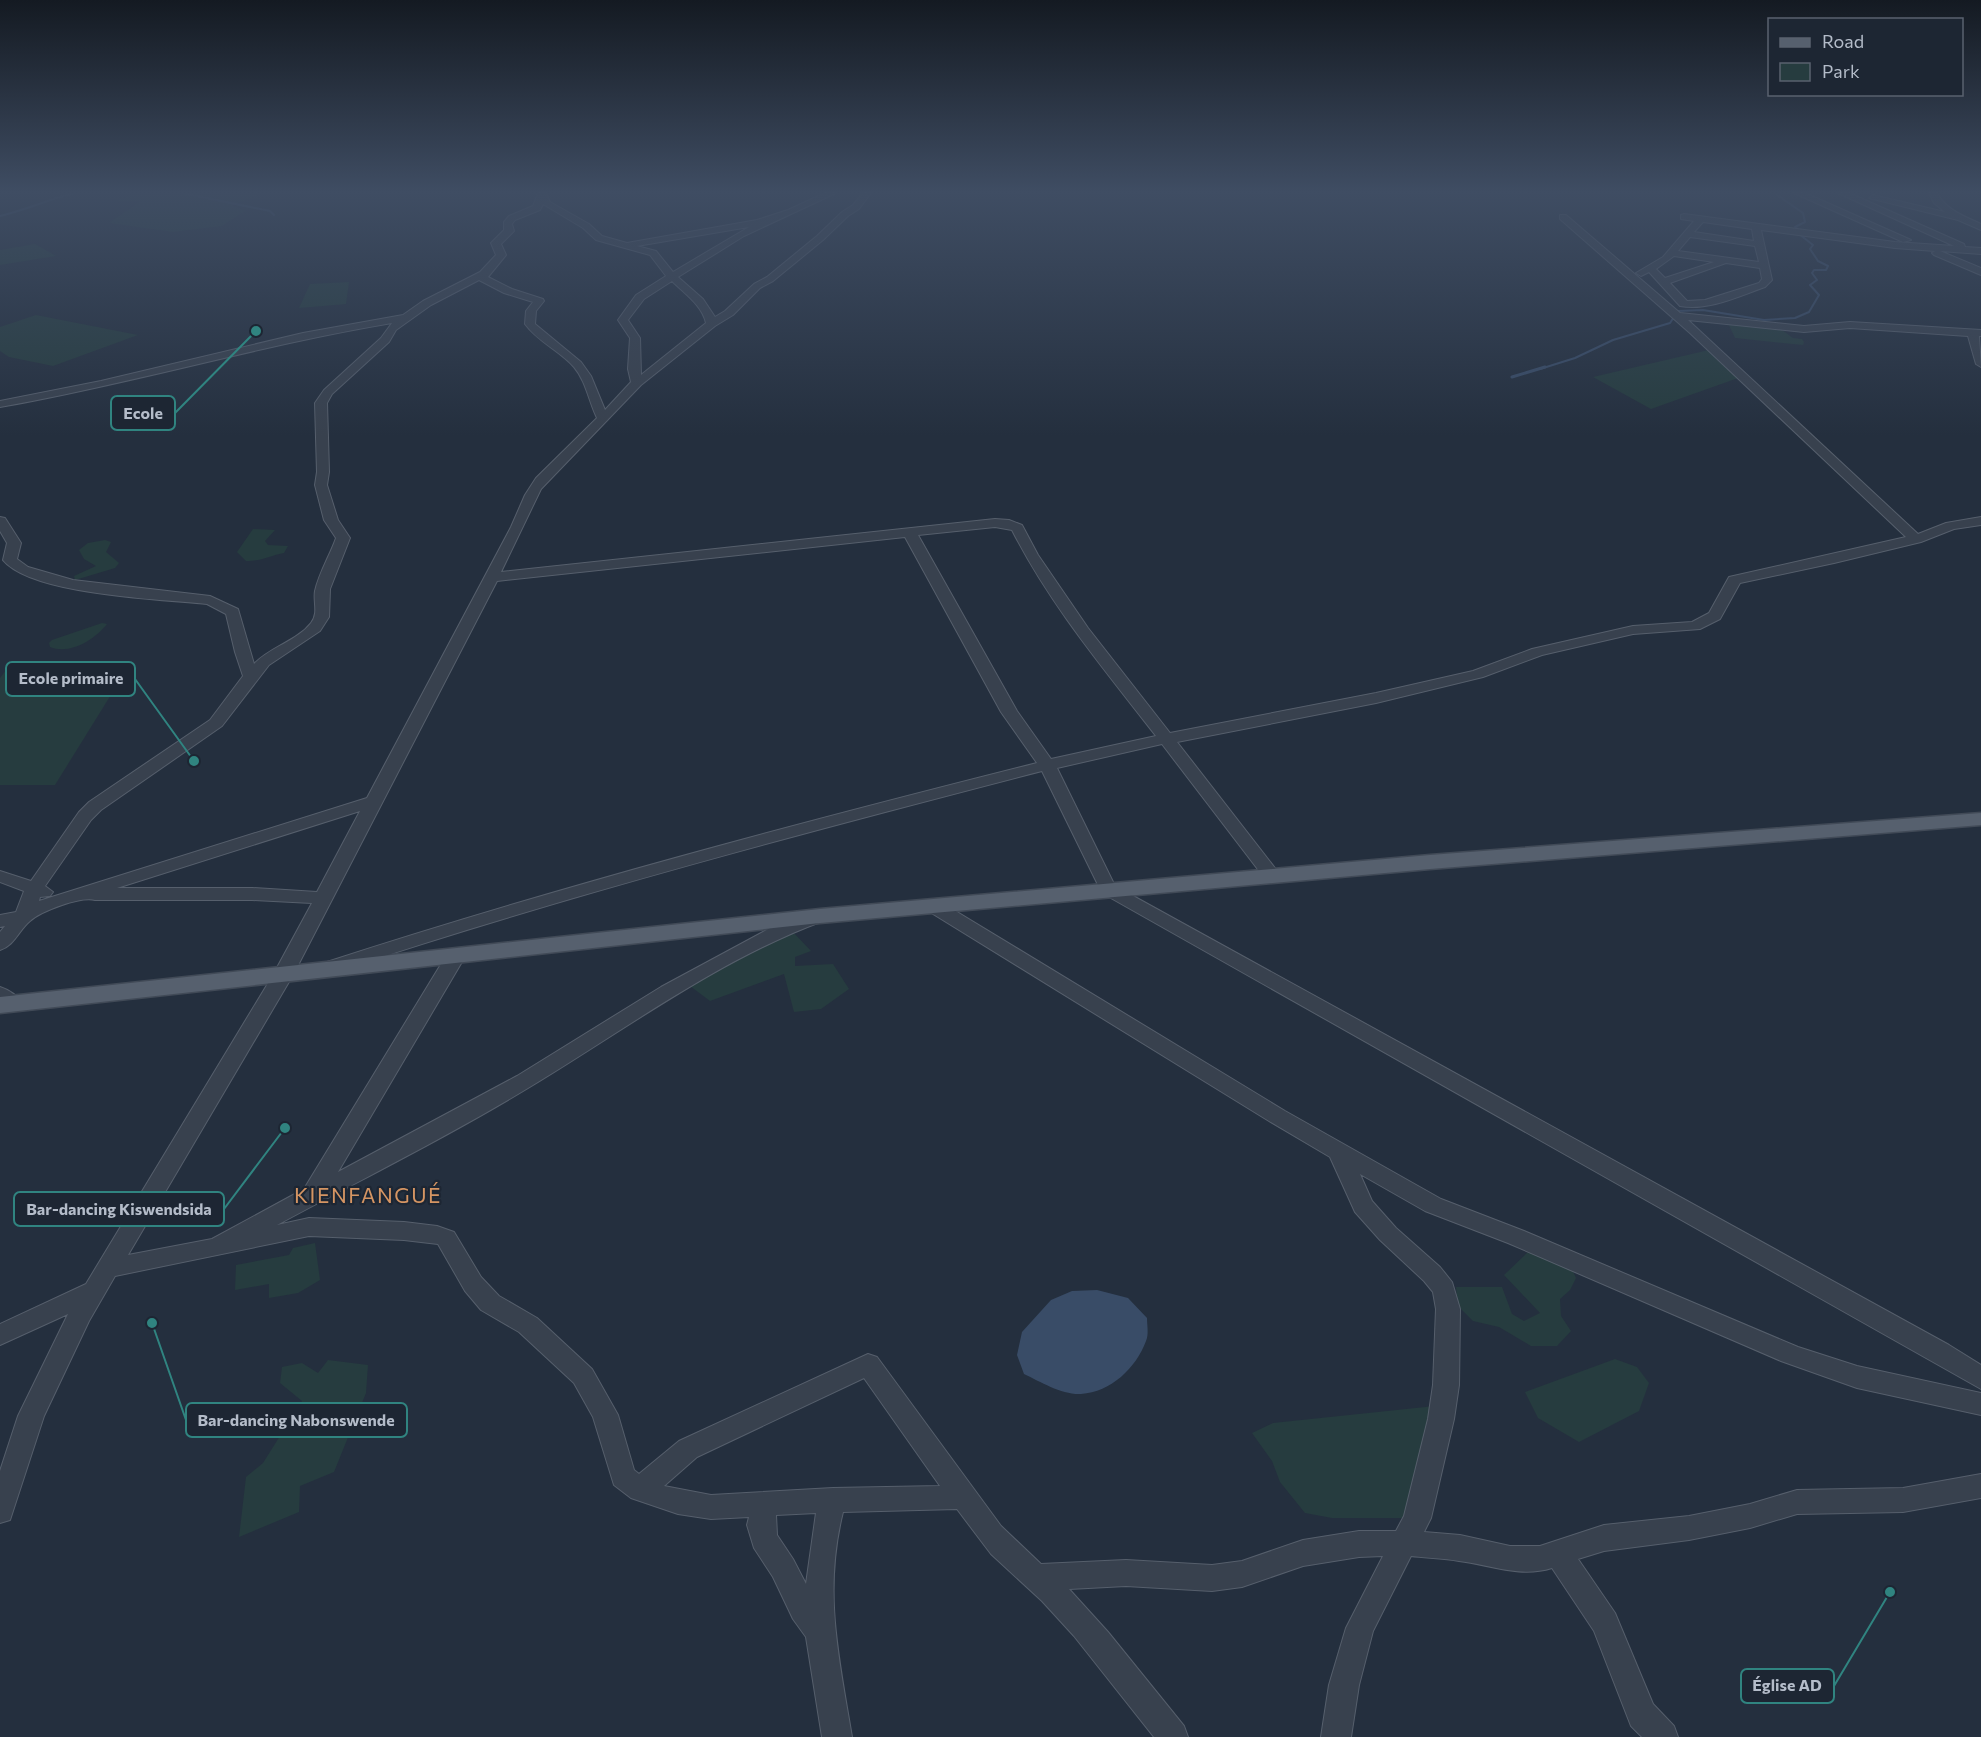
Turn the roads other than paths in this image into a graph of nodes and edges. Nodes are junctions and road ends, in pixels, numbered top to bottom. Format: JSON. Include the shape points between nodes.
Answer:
{"nodes":[{"id":1,"x":483,"y":274,"type":"joint"},
{"id":2,"x":670,"y":274,"type":"edge"},
{"id":3,"x":677,"y":274,"type":"edge"},
{"id":4,"x":776,"y":274,"type":"edge"},
{"id":5,"x":1628,"y":274,"type":"edge"},
{"id":6,"x":1656,"y":274,"type":"edge"},
{"id":7,"x":1686,"y":274,"type":"edge"},
{"id":8,"x":1765,"y":274,"type":"edge"},
{"id":9,"x":672,"y":277,"type":"junction"},
{"id":10,"x":1663,"y":282,"type":"junction"},
{"id":11,"x":421,"y":315,"type":"dead end"},
{"id":12,"x":1676,"y":316,"type":"junction"},
{"id":13,"x":407,"y":317,"type":"junction"},
{"id":14,"x":711,"y":324,"type":"junction"},
{"id":15,"x":1977,"y":333,"type":"edge"},
{"id":16,"x":1981,"y":364,"type":"edge"},
{"id":17,"x":637,"y":383,"type":"junction"},
{"id":18,"x":0,"y":405,"type":"edge"},
{"id":19,"x":603,"y":419,"type":"junction"},
{"id":20,"x":0,"y":521,"type":"edge"},
{"id":21,"x":1981,"y":521,"type":"edge"},
{"id":22,"x":910,"y":533,"type":"junction"},
{"id":23,"x":1916,"y":539,"type":"junction"},
{"id":24,"x":491,"y":577,"type":"junction"},
{"id":25,"x":250,"y":675,"type":"junction"},
{"id":26,"x":1164,"y":740,"type":"junction"},
{"id":27,"x":1047,"y":765,"type":"junction"},
{"id":28,"x":375,"y":801,"type":"junction"},
{"id":29,"x":1981,"y":819,"type":"edge"},
{"id":30,"x":0,"y":876,"type":"edge"},
{"id":31,"x":1272,"y":876,"type":"junction"},
{"id":32,"x":34,"y":889,"type":"junction"},
{"id":33,"x":1108,"y":889,"type":"junction"},
{"id":34,"x":79,"y":894,"type":"junction"},
{"id":35,"x":324,"y":898,"type":"junction"},
{"id":36,"x":933,"y":905,"type":"junction"},
{"id":37,"x":24,"y":916,"type":"junction"},
{"id":38,"x":820,"y":916,"type":"junction"},
{"id":39,"x":0,"y":921,"type":"edge"},
{"id":40,"x":0,"y":944,"type":"edge"},
{"id":41,"x":456,"y":955,"type":"junction"},
{"id":42,"x":318,"y":972,"type":"junction"},
{"id":43,"x":283,"y":975,"type":"junction"},
{"id":44,"x":4,"y":1001,"type":"edge"},
{"id":45,"x":1338,"y":1149,"type":"junction"},
{"id":46,"x":312,"y":1195,"type":"junction"},
{"id":47,"x":217,"y":1247,"type":"junction"},
{"id":48,"x":108,"y":1268,"type":"junction"},
{"id":49,"x":95,"y":1290,"type":"junction"},
{"id":50,"x":0,"y":1335,"type":"edge"},
{"id":51,"x":1981,"y":1378,"type":"edge"},
{"id":52,"x":1981,"y":1404,"type":"edge"},
{"id":53,"x":1981,"y":1486,"type":"edge"},
{"id":54,"x":640,"y":1490,"type":"junction"},
{"id":55,"x":965,"y":1497,"type":"junction"},
{"id":56,"x":833,"y":1500,"type":"junction"},
{"id":57,"x":764,"y":1504,"type":"junction"},
{"id":58,"x":0,"y":1511,"type":"edge"},
{"id":59,"x":1403,"y":1543,"type":"junction"},
{"id":60,"x":1559,"y":1554,"type":"junction"},
{"id":61,"x":1036,"y":1577,"type":"junction"},
{"id":62,"x":820,"y":1633,"type":"junction"},
{"id":63,"x":837,"y":1737,"type":"edge"},
{"id":64,"x":1173,"y":1737,"type":"edge"},
{"id":65,"x":1336,"y":1737,"type":"edge"},
{"id":66,"x":1663,"y":1737,"type":"edge"}],
"edges":[{"from":1,"to":13,"type":"street"},
{"from":1,"to":19,"type":"street","via":[[483,278],[508,291],[539,301],[531,311],[530,324],[585,374]]},
{"from":2,"to":9,"type":"street"},
{"from":3,"to":9,"type":"street"},
{"from":4,"to":14,"type":"street"},
{"from":5,"to":12,"type":"street"},
{"from":6,"to":10,"type":"street"},
{"from":7,"to":10,"type":"street"},
{"from":8,"to":10,"type":"street","via":[[1766,283],[1700,304],[1680,302]]},
{"from":9,"to":14,"type":"street","via":[[699,301]]},
{"from":9,"to":17,"type":"street","via":[[640,297],[623,320],[635,338]]},
{"from":11,"to":13,"type":"street"},
{"from":12,"to":15,"type":"street","via":[[1804,329],[1850,325]]},
{"from":12,"to":23,"type":"street"},
{"from":13,"to":18,"type":"street"},
{"from":13,"to":25,"type":"street","via":[[321,403],[321,484],[332,520],[343,538],[322,593],[322,618],[315,629],[267,659]]},
{"from":14,"to":17,"type":"street"},
{"from":15,"to":16,"type":"street"},
{"from":17,"to":19,"type":"street"},
{"from":19,"to":24,"type":"street","via":[[536,485]]},
{"from":20,"to":25,"type":"street","via":[[14,543],[10,560],[21,570],[55,581],[210,600],[223,605],[233,612]]},
{"from":21,"to":23,"type":"street","via":[[1951,526]]},
{"from":22,"to":24,"type":"street"},
{"from":22,"to":26,"type":"street","via":[[995,523],[1017,528],[1083,631]]},
{"from":22,"to":27,"type":"street","via":[[1009,712]]},
{"from":23,"to":26,"type":"street","via":[[1734,580],[1715,616],[1695,626],[1634,630],[1537,652],[1478,674],[1377,698]]},
{"from":24,"to":28,"type":"street"},
{"from":25,"to":32,"type":"street","via":[[232,706],[216,723],[95,806]]},
{"from":26,"to":27,"type":"street"},
{"from":26,"to":31,"type":"street"},
{"from":27,"to":33,"type":"street"},
{"from":27,"to":42,"type":"street","via":[[800,828],[435,933]]},
{"from":28,"to":34,"type":"street"},
{"from":28,"to":35,"type":"street"},
{"from":29,"to":31,"type":"main road"},
{"from":30,"to":32,"type":"street"},
{"from":31,"to":33,"type":"main road"},
{"from":32,"to":34,"type":"street"},
{"from":32,"to":37,"type":"street"},
{"from":33,"to":36,"type":"main road"},
{"from":33,"to":51,"type":"street"},
{"from":34,"to":35,"type":"street"},
{"from":34,"to":37,"type":"street"},
{"from":35,"to":43,"type":"street"},
{"from":36,"to":38,"type":"main road"},
{"from":36,"to":45,"type":"street","via":[[1277,1116]]},
{"from":37,"to":39,"type":"street"},
{"from":37,"to":40,"type":"street"},
{"from":38,"to":41,"type":"main road"},
{"from":38,"to":46,"type":"street","via":[[782,930],[678,986],[524,1082]]},
{"from":41,"to":42,"type":"main road"},
{"from":41,"to":46,"type":"street"},
{"from":42,"to":43,"type":"main road"},
{"from":43,"to":44,"type":"main road"},
{"from":43,"to":48,"type":"street"},
{"from":45,"to":52,"type":"street","via":[[1433,1205],[1790,1354],[1857,1377]]},
{"from":45,"to":59,"type":"street","via":[[1362,1206],[1432,1274],[1444,1289],[1448,1309],[1441,1419],[1417,1518]]},
{"from":46,"to":47,"type":"street"},
{"from":47,"to":48,"type":"street"},
{"from":47,"to":54,"type":"street","via":[[309,1227],[404,1231],[446,1238],[473,1284],[490,1304],[528,1324],[584,1376],[605,1415],[623,1477]]},
{"from":48,"to":49,"type":"street"},
{"from":49,"to":50,"type":"street"},
{"from":49,"to":58,"type":"street","via":[[31,1416]]},
{"from":53,"to":60,"type":"street","via":[[1903,1500],[1797,1502],[1689,1528],[1604,1538]]},
{"from":54,"to":55,"type":"street","via":[[688,1449],[868,1364]]},
{"from":54,"to":57,"type":"street","via":[[711,1507]]},
{"from":55,"to":56,"type":"street"},
{"from":55,"to":61,"type":"street","via":[[1009,1556]]},
{"from":56,"to":57,"type":"street"},
{"from":56,"to":62,"type":"street","via":[[822,1562]]},
{"from":57,"to":62,"type":"street","via":[[764,1539]]},
{"from":59,"to":60,"type":"street","via":[[1460,1548],[1519,1560]]},
{"from":59,"to":61,"type":"street","via":[[1311,1551],[1242,1574],[1212,1578],[1126,1573]]},
{"from":59,"to":65,"type":"street","via":[[1360,1628],[1344,1685]]},
{"from":60,"to":66,"type":"street","via":[[1605,1623],[1642,1715]]},
{"from":61,"to":64,"type":"street","via":[[1070,1610]]},
{"from":62,"to":63,"type":"street"}]}
